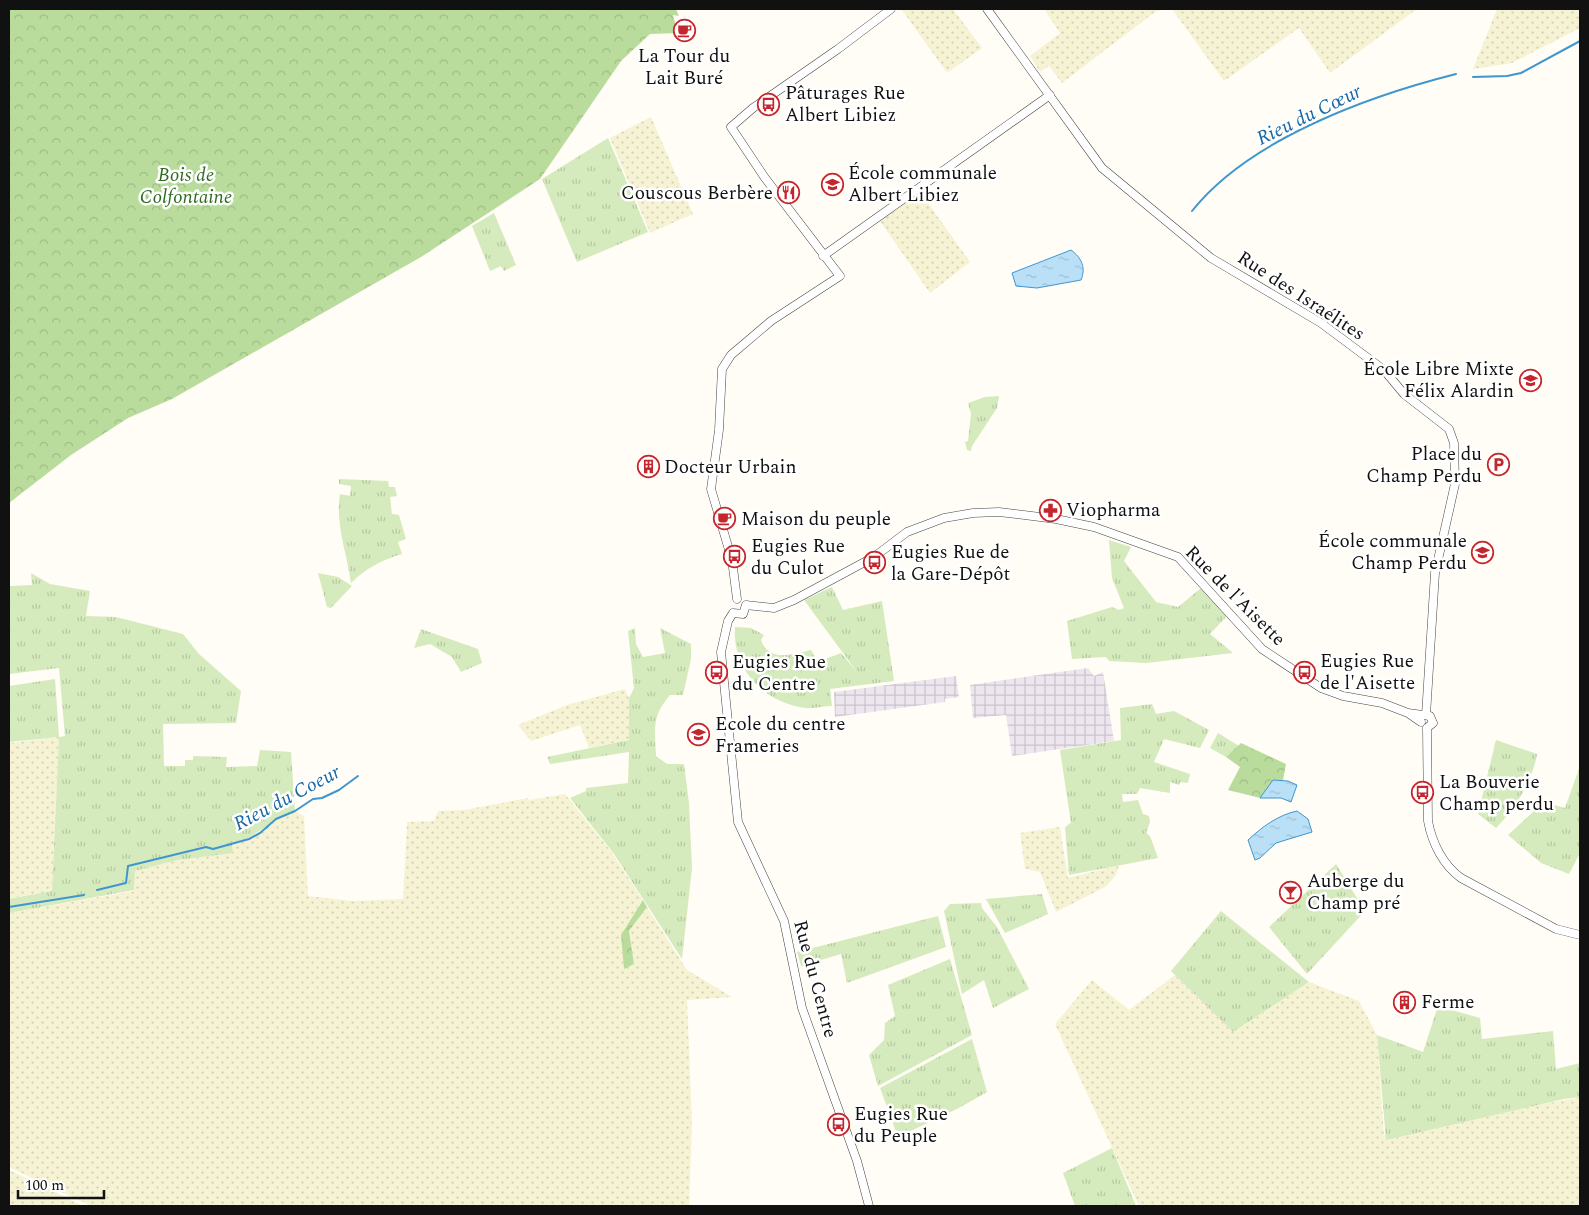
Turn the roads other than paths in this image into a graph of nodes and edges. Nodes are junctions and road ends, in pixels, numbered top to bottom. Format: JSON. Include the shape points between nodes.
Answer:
{"nodes":[{"id":1,"x":891,"y":9,"type":"edge"},
{"id":2,"x":987,"y":9,"type":"edge"},
{"id":3,"x":1050,"y":95,"type":"junction"},
{"id":4,"x":823,"y":256,"type":"junction"},
{"id":5,"x":737,"y":599,"type":"junction"},
{"id":6,"x":746,"y":605,"type":"junction"},
{"id":7,"x":733,"y":613,"type":"junction"},
{"id":8,"x":1424,"y":720,"type":"junction"},
{"id":9,"x":1580,"y":935,"type":"edge"},
{"id":10,"x":869,"y":1206,"type":"edge"}],
"edges":[{"from":1,"to":4,"type":"street","via":[[731,127]]},
{"from":2,"to":3,"type":"street","name":"Rue des Israélites"},
{"from":3,"to":4,"type":"street"},
{"from":3,"to":8,"type":"street","name":"Rue des Israélites","via":[[1102,168],[1211,258],[1321,323],[1384,370],[1404,394],[1449,429],[1454,443],[1455,484],[1435,573]]},
{"from":4,"to":5,"type":"street","via":[[840,276],[771,321],[731,355],[721,373],[711,492],[732,560]]},
{"from":5,"to":6,"type":"street"},
{"from":5,"to":7,"type":"street","via":[[731,605]]},
{"from":6,"to":7,"type":"street","via":[[743,614]]},
{"from":6,"to":8,"type":"street","name":"Rue de l'Aisette","via":[[774,608],[832,581],[874,557],[907,532],[944,518],[999,512],[1056,519],[1094,527],[1174,556],[1276,660],[1328,691],[1382,703]]},
{"from":7,"to":10,"type":"street","name":"Rue du Centre","via":[[721,652],[738,822],[784,921],[802,1008],[857,1161]]},
{"from":8,"to":9,"type":"street","via":[[1428,822],[1431,837],[1451,871],[1556,929]]}]}
